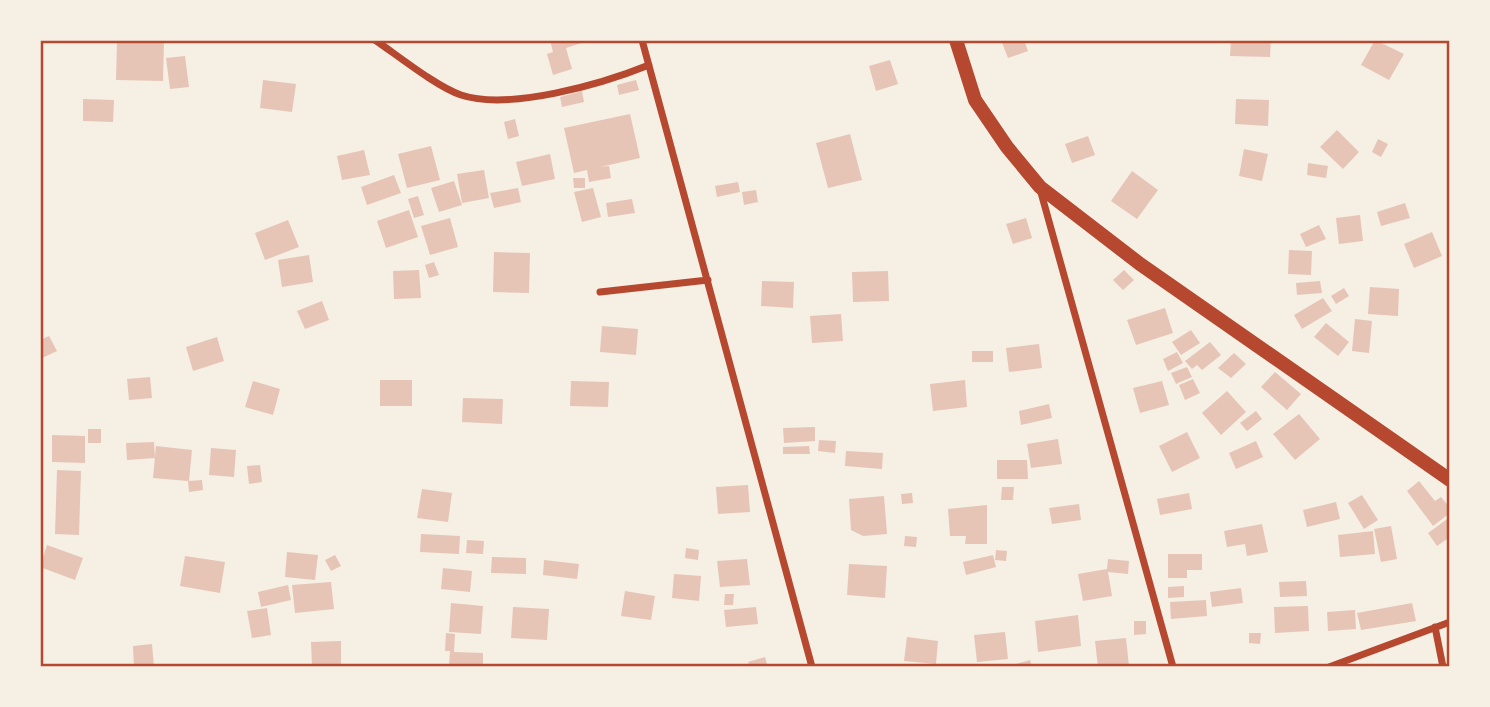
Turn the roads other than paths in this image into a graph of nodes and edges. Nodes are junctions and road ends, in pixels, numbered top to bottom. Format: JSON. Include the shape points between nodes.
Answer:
{"nodes":[{"id":1,"x":375,"y":40,"type":"edge"},
{"id":2,"x":642,"y":40,"type":"edge"},
{"id":3,"x":956,"y":40,"type":"edge"},
{"id":4,"x":649,"y":65,"type":"junction"},
{"id":5,"x":1040,"y":187,"type":"junction"},
{"id":6,"x":708,"y":280,"type":"junction"},
{"id":7,"x":600,"y":292,"type":"dead end"},
{"id":8,"x":1450,"y":480,"type":"edge"},
{"id":9,"x":1450,"y":622,"type":"edge"},
{"id":10,"x":1435,"y":627,"type":"junction"},
{"id":11,"x":812,"y":667,"type":"edge"},
{"id":12,"x":1173,"y":667,"type":"edge"},
{"id":13,"x":1329,"y":667,"type":"edge"},
{"id":14,"x":1443,"y":667,"type":"edge"}],
"edges":[{"from":1,"to":4,"type":"street","via":[[458,94],[492,102],[533,97]]},
{"from":2,"to":4,"type":"street"},
{"from":3,"to":5,"type":"main road","via":[[975,100]]},
{"from":4,"to":6,"type":"street"},
{"from":5,"to":8,"type":"main road","via":[[1140,264]]},
{"from":5,"to":12,"type":"street"},
{"from":6,"to":7,"type":"street"},
{"from":6,"to":11,"type":"street"},
{"from":9,"to":10,"type":"street"},
{"from":10,"to":13,"type":"street"},
{"from":10,"to":14,"type":"street"}]}
